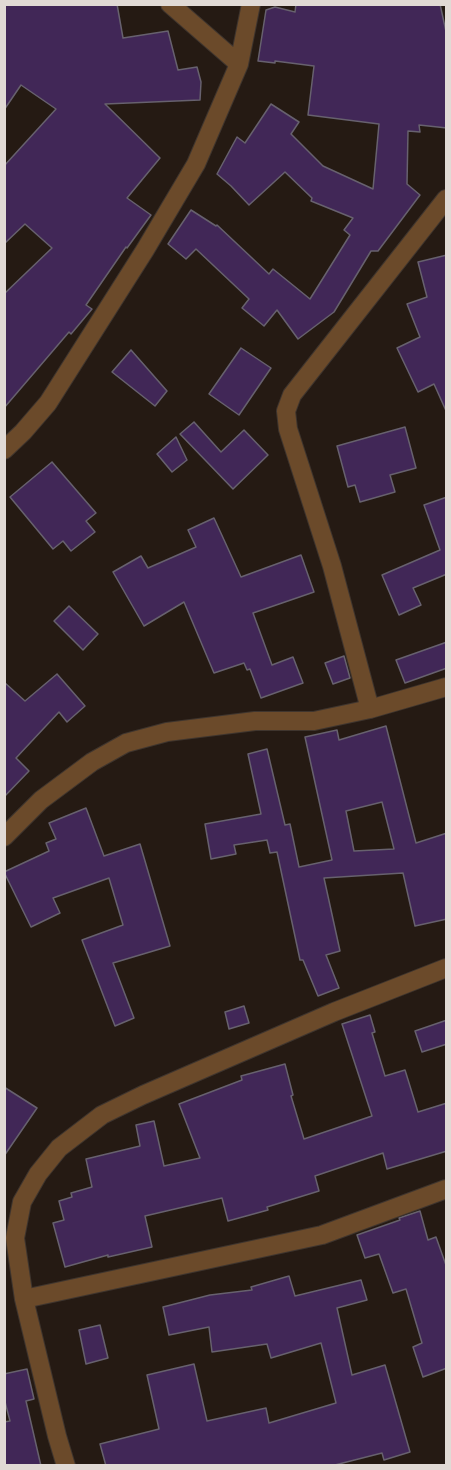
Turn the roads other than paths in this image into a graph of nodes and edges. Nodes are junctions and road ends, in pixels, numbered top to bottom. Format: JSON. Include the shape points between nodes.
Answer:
{"nodes":[{"id":1,"x":170,"y":4,"type":"edge"},
{"id":2,"x":251,"y":4,"type":"edge"},
{"id":3,"x":239,"y":64,"type":"junction"},
{"id":4,"x":447,"y":199,"type":"edge"},
{"id":5,"x":4,"y":450,"type":"edge"},
{"id":6,"x":447,"y":687,"type":"edge"},
{"id":7,"x":370,"y":709,"type":"junction"},
{"id":8,"x":4,"y":837,"type":"edge"},
{"id":9,"x":447,"y":968,"type":"edge"},
{"id":10,"x":447,"y":1189,"type":"edge"},
{"id":11,"x":24,"y":1299,"type":"junction"},
{"id":12,"x":66,"y":1466,"type":"edge"}],
"edges":[{"from":1,"to":3,"type":"street"},
{"from":2,"to":3,"type":"street"},
{"from":3,"to":5,"type":"street","via":[[196,164],[145,250],[48,403]]},
{"from":4,"to":7,"type":"street","via":[[292,395],[286,411]]},
{"from":6,"to":7,"type":"street"},
{"from":7,"to":8,"type":"street","via":[[314,721],[255,720],[167,732],[126,743],[92,762],[41,800]]},
{"from":9,"to":11,"type":"street","via":[[334,1012],[102,1115],[60,1148],[38,1174],[22,1202],[15,1238]]},
{"from":10,"to":11,"type":"street","via":[[322,1235]]},
{"from":11,"to":12,"type":"street"}]}
